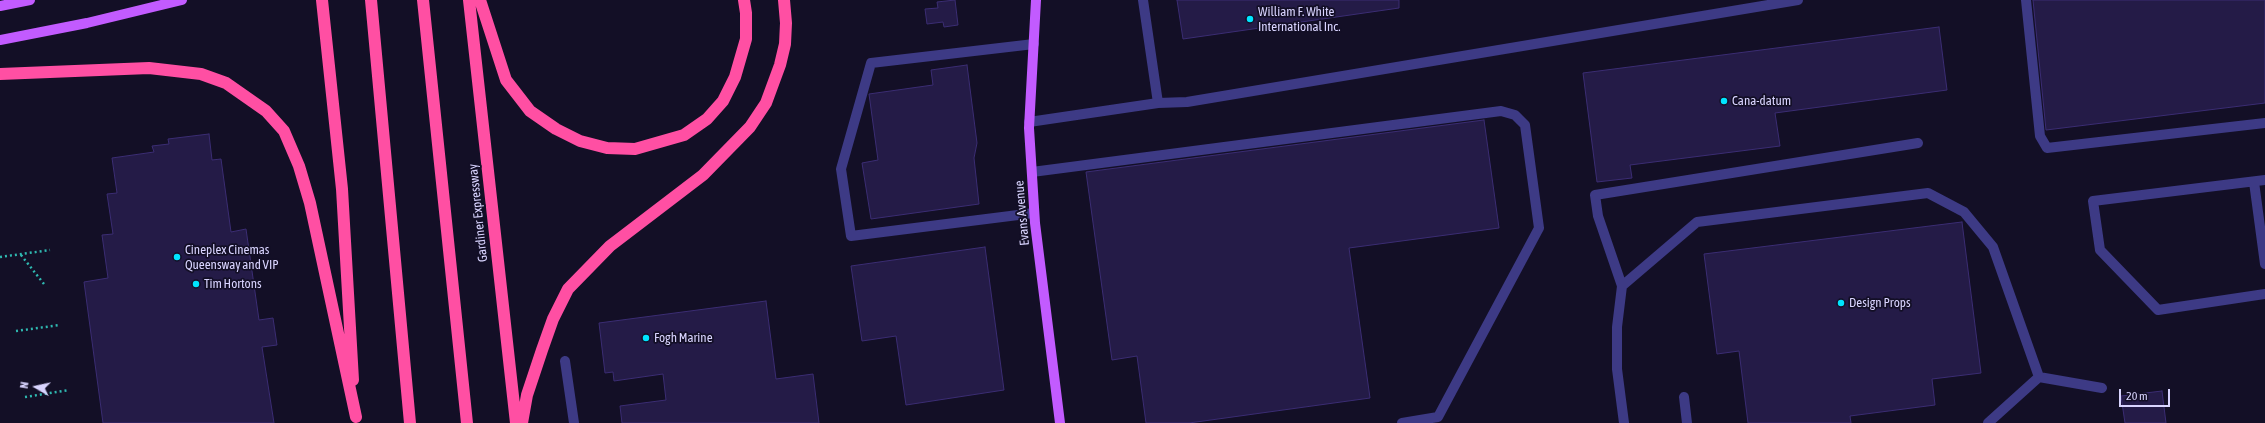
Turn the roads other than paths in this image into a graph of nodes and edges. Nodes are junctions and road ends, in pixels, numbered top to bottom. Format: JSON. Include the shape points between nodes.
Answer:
{"nodes":[{"id":1,"x":30,"y":0,"type":"edge"},
{"id":2,"x":182,"y":0,"type":"edge"},
{"id":3,"x":322,"y":0,"type":"edge"},
{"id":4,"x":371,"y":0,"type":"edge"},
{"id":5,"x":423,"y":0,"type":"edge"},
{"id":6,"x":469,"y":0,"type":"edge"},
{"id":7,"x":480,"y":0,"type":"edge"},
{"id":8,"x":744,"y":0,"type":"edge"},
{"id":9,"x":784,"y":0,"type":"edge"},
{"id":10,"x":1036,"y":0,"type":"edge"},
{"id":11,"x":1143,"y":0,"type":"edge"},
{"id":12,"x":1798,"y":0,"type":"edge"},
{"id":13,"x":2026,"y":0,"type":"edge"},
{"id":14,"x":0,"y":6,"type":"edge"},
{"id":15,"x":0,"y":40,"type":"edge"},
{"id":16,"x":1034,"y":44,"type":"junction"},
{"id":17,"x":0,"y":74,"type":"edge"},
{"id":18,"x":1158,"y":104,"type":"junction"},
{"id":19,"x":1029,"y":122,"type":"junction"},
{"id":20,"x":2265,"y":123,"type":"edge"},
{"id":21,"x":1918,"y":143,"type":"dead end"},
{"id":22,"x":1032,"y":172,"type":"junction"},
{"id":23,"x":2265,"y":180,"type":"edge"},
{"id":24,"x":2254,"y":182,"type":"junction"},
{"id":25,"x":1034,"y":213,"type":"junction"},
{"id":26,"x":2265,"y":264,"type":"edge"},
{"id":27,"x":1622,"y":286,"type":"junction"},
{"id":28,"x":2265,"y":294,"type":"edge"},
{"id":29,"x":565,"y":361,"type":"dead end"},
{"id":30,"x":2039,"y":377,"type":"junction"},
{"id":31,"x":2102,"y":388,"type":"dead end"},
{"id":32,"x":1684,"y":397,"type":"dead end"},
{"id":33,"x":356,"y":420,"type":"edge"},
{"id":34,"x":410,"y":423,"type":"edge"},
{"id":35,"x":467,"y":423,"type":"edge"},
{"id":36,"x":516,"y":423,"type":"edge"},
{"id":37,"x":522,"y":423,"type":"edge"},
{"id":38,"x":574,"y":423,"type":"edge"},
{"id":39,"x":1060,"y":423,"type":"edge"},
{"id":40,"x":1402,"y":423,"type":"edge"},
{"id":41,"x":1624,"y":423,"type":"edge"},
{"id":42,"x":1687,"y":423,"type":"edge"},
{"id":43,"x":1988,"y":423,"type":"edge"}],
"edges":[{"from":1,"to":14,"type":"main road"},
{"from":2,"to":15,"type":"main road","via":[[88,23]]},
{"from":3,"to":33,"type":"highway","via":[[342,189]]},
{"from":4,"to":34,"type":"highway"},
{"from":5,"to":35,"type":"highway"},
{"from":6,"to":36,"type":"highway","name":"Gardiner Expressway"},
{"from":7,"to":8,"type":"highway","via":[[506,80],[530,111],[556,129],[580,141],[606,148],[635,149],[684,134],[707,119],[723,102],[735,77],[746,39]]},
{"from":9,"to":37,"type":"highway","via":[[785,44],[766,103],[750,127],[703,175],[610,246],[568,289],[553,318],[542,350],[527,395]]},
{"from":10,"to":16,"type":"main road","name":"Evans Avenue"},
{"from":11,"to":18,"type":"street"},
{"from":12,"to":18,"type":"street","via":[[1187,102]]},
{"from":13,"to":20,"type":"street","via":[[2040,136],[2047,148]]},
{"from":16,"to":19,"type":"main road","name":"Evans Avenue"},
{"from":16,"to":25,"type":"street","via":[[870,63],[841,170],[851,236]]},
{"from":17,"to":33,"type":"highway","via":[[149,68],[202,74],[226,82],[266,111],[284,131],[299,166],[310,203]]},
{"from":18,"to":19,"type":"street"},
{"from":19,"to":22,"type":"main road","name":"Evans Avenue"},
{"from":21,"to":27,"type":"street","via":[[1595,195],[1598,216]]},
{"from":22,"to":25,"type":"main road","name":"Evans Avenue"},
{"from":22,"to":40,"type":"street","via":[[1501,111],[1515,115],[1525,125],[1539,228],[1438,417]]},
{"from":23,"to":24,"type":"street"},
{"from":24,"to":26,"type":"street"},
{"from":24,"to":28,"type":"street","via":[[2093,201],[2100,250],[2158,310]]},
{"from":25,"to":39,"type":"main road","name":"Evans Avenue"},
{"from":27,"to":30,"type":"street","via":[[1697,222],[1928,193],[1964,212],[1993,247]]},
{"from":27,"to":41,"type":"street","via":[[1617,327],[1617,369]]},
{"from":29,"to":38,"type":"street"},
{"from":30,"to":31,"type":"street"},
{"from":30,"to":43,"type":"street"},
{"from":32,"to":42,"type":"street"}]}
